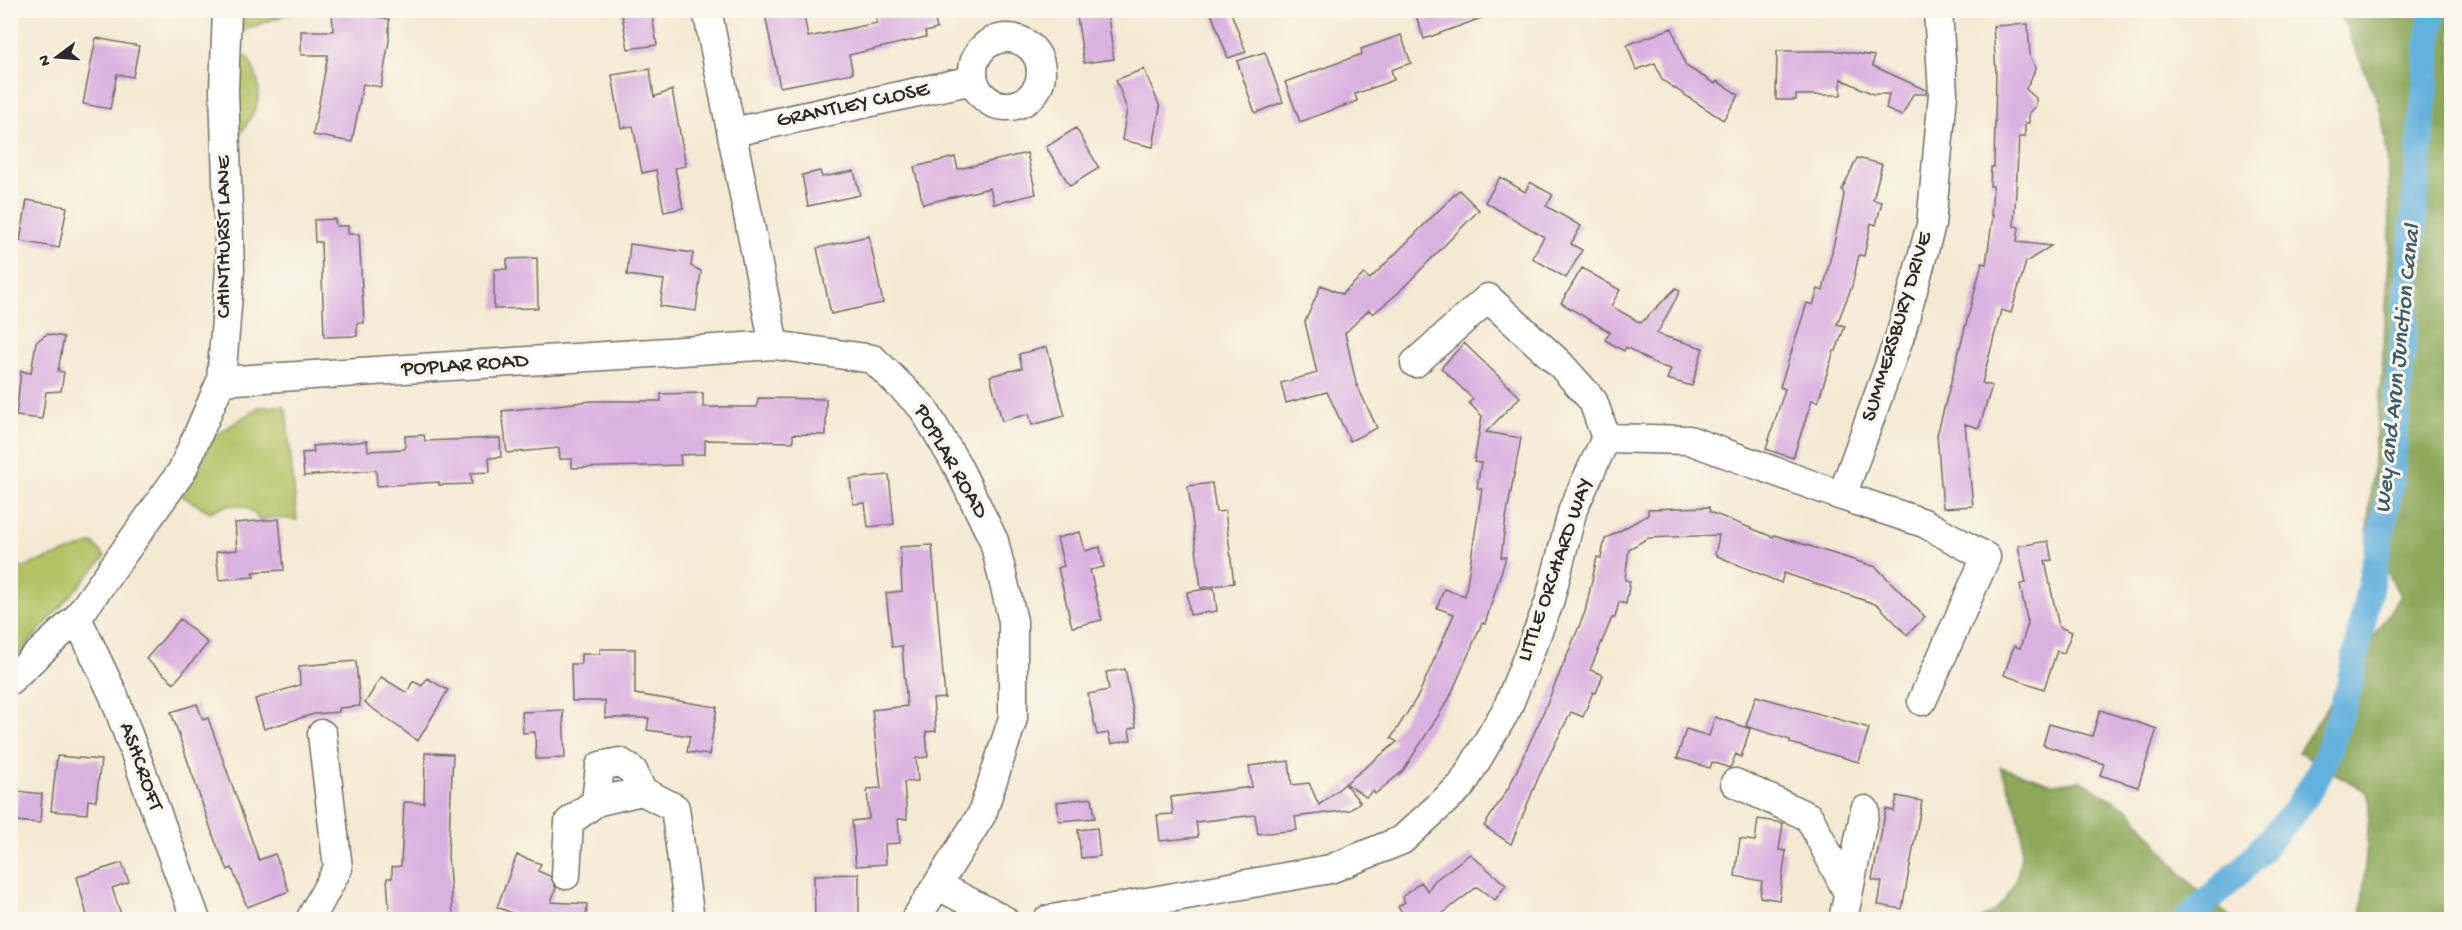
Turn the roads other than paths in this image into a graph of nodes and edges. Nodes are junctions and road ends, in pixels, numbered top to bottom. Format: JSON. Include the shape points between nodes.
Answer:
{"nodes":[{"id":1,"x":227,"y":10,"type":"edge"},
{"id":2,"x":707,"y":10,"type":"edge"},
{"id":3,"x":1938,"y":10,"type":"edge"},
{"id":4,"x":973,"y":80,"type":"dead end"},
{"id":5,"x":733,"y":132,"type":"junction"},
{"id":6,"x":774,"y":345,"type":"junction"},
{"id":7,"x":1415,"y":363,"type":"dead end"},
{"id":8,"x":221,"y":381,"type":"junction"},
{"id":9,"x":1606,"y":438,"type":"junction"},
{"id":10,"x":1842,"y":496,"type":"junction"},
{"id":11,"x":77,"y":618,"type":"junction"},
{"id":12,"x":10,"y":680,"type":"edge"},
{"id":13,"x":1922,"y":701,"type":"dead end"},
{"id":14,"x":322,"y":734,"type":"dead end"},
{"id":15,"x":1735,"y":783,"type":"dead end"},
{"id":16,"x":1865,"y":810,"type":"dead end"},
{"id":17,"x":566,"y":875,"type":"dead end"},
{"id":18,"x":939,"y":886,"type":"junction"},
{"id":19,"x":1846,"y":907,"type":"edge"},
{"id":20,"x":196,"y":920,"type":"edge"},
{"id":21,"x":310,"y":920,"type":"edge"},
{"id":22,"x":690,"y":920,"type":"edge"},
{"id":23,"x":915,"y":920,"type":"edge"},
{"id":24,"x":1004,"y":920,"type":"edge"},
{"id":25,"x":1047,"y":920,"type":"edge"}],
"edges":[{"from":1,"to":8,"type":"street","name":"CHINTHURST LANE","via":[[224,90],[230,270]]},
{"from":2,"to":5,"type":"street"},
{"from":3,"to":10,"type":"street","name":"SUMMERSBURY DRIVE","via":[[1943,94],[1931,225],[1901,333]]},
{"from":4,"to":5,"type":"street","name":"GRANTLEY CLOSE"},
{"from":5,"to":6,"type":"street"},
{"from":6,"to":8,"type":"street","name":"POPLAR ROAD"},
{"from":6,"to":18,"type":"street","name":"POPLAR ROAD","via":[[873,358],[923,408],[994,542],[1013,621],[1013,718],[982,814]]},
{"from":7,"to":9,"type":"street","via":[[1488,298],[1560,364],[1593,401]]},
{"from":8,"to":11,"type":"street","name":"CHINTHURST LANE","via":[[182,471]]},
{"from":9,"to":10,"type":"street","via":[[1689,440]]},
{"from":9,"to":25,"type":"street","name":"LITTLE ORCHARD WAY","via":[[1573,509],[1549,603],[1507,709],[1462,785],[1402,840],[1330,869]]},
{"from":10,"to":13,"type":"street","via":[[1924,523],[1986,557]]},
{"from":11,"to":12,"type":"street","name":"CHINTHURST LANE"},
{"from":11,"to":20,"type":"street","name":"ASHCROFT","via":[[114,696]]},
{"from":14,"to":21,"type":"street","via":[[338,868]]},
{"from":15,"to":19,"type":"street","via":[[1809,817]]},
{"from":16,"to":19,"type":"street"},
{"from":17,"to":22,"type":"street","via":[[569,822],[596,802],[642,791],[675,808]]},
{"from":18,"to":23,"type":"street","name":"POPLAR ROAD"},
{"from":18,"to":24,"type":"street"}]}
